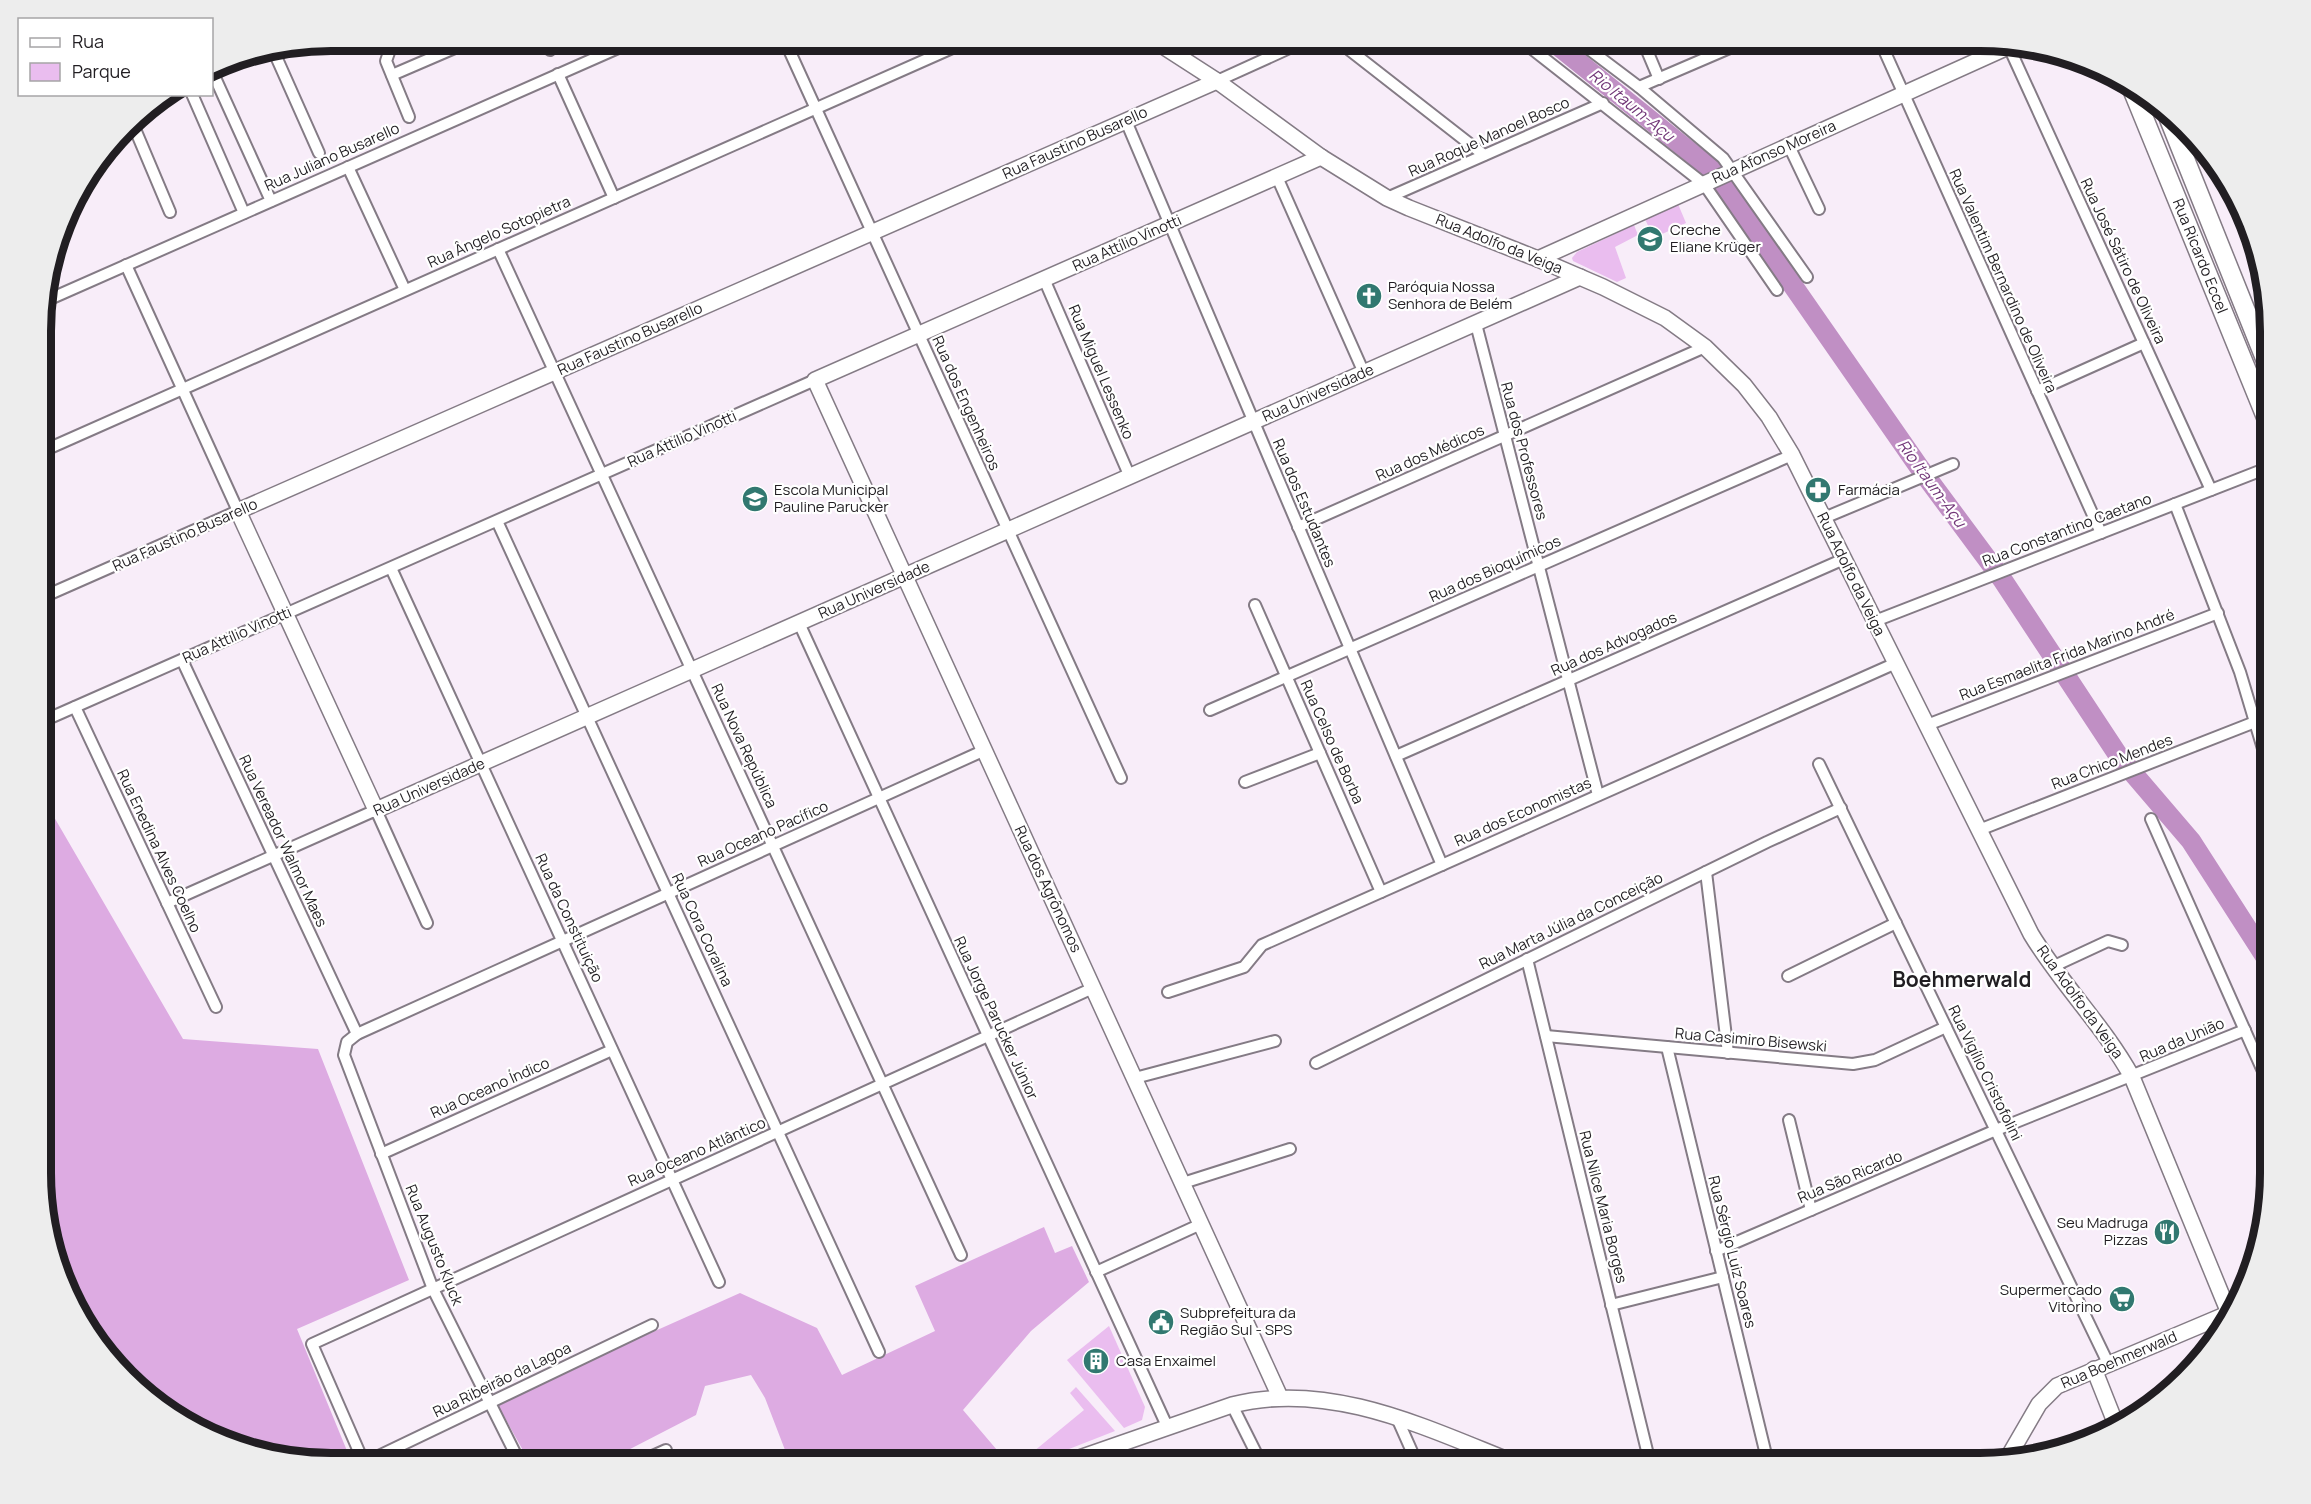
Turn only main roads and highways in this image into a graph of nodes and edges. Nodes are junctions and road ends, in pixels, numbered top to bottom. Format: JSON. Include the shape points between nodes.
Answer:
{"nodes":[{"id":1,"x":2136,"y":99,"type":"edge"},
{"id":2,"x":2173,"y":129,"type":"edge"},
{"id":3,"x":2260,"y":346,"type":"edge"},
{"id":4,"x":2260,"y":402,"type":"edge"}],
"edges":[{"from":1,"to":4,"type":"main road","name":"Rua Ricardo Eccel"},
{"from":2,"to":3,"type":"main road","name":"Rua Ricardo Eccel"}]}
